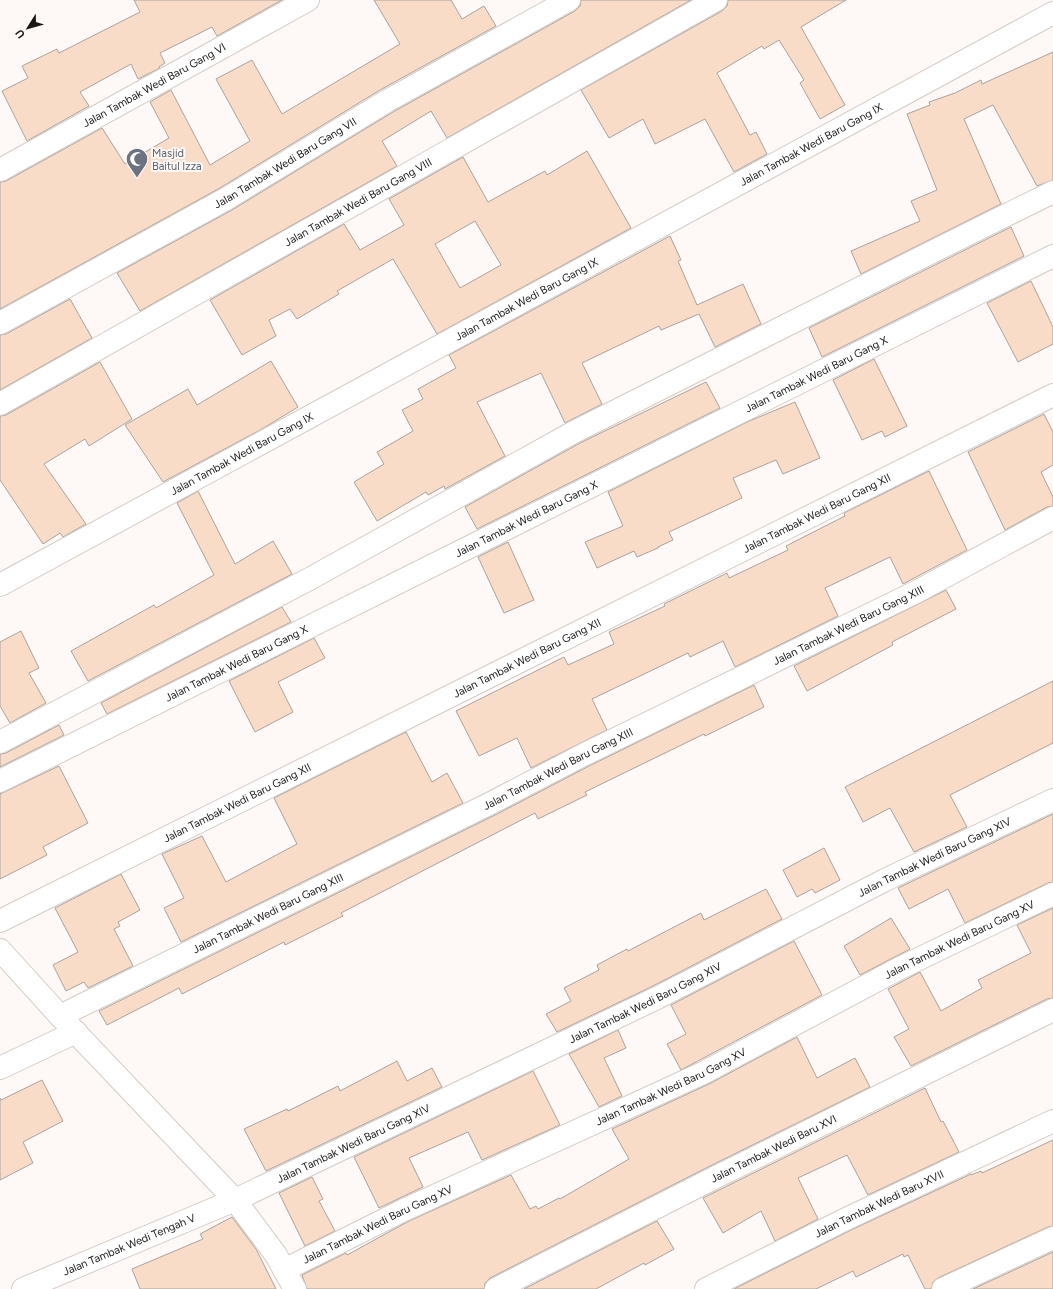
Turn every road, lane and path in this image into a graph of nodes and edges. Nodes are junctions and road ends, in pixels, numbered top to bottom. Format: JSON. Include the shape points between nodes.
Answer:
{"nodes":[{"id":1,"x":308,"y":0,"type":"edge"},
{"id":2,"x":569,"y":0,"type":"edge"},
{"id":3,"x":716,"y":0,"type":"edge"},
{"id":4,"x":1053,"y":13,"type":"edge"},
{"id":5,"x":0,"y":170,"type":"edge"},
{"id":6,"x":1053,"y":192,"type":"edge"},
{"id":7,"x":1053,"y":256,"type":"edge"},
{"id":8,"x":0,"y":323,"type":"edge"},
{"id":9,"x":1053,"y":394,"type":"edge"},
{"id":10,"x":0,"y":404,"type":"edge"},
{"id":11,"x":1053,"y":518,"type":"edge"},
{"id":12,"x":0,"y":585,"type":"edge"},
{"id":13,"x":0,"y":742,"type":"edge"},
{"id":14,"x":0,"y":781,"type":"edge"},
{"id":15,"x":1053,"y":800,"type":"edge"},
{"id":16,"x":1053,"y":894,"type":"edge"},
{"id":17,"x":0,"y":921,"type":"edge"},
{"id":18,"x":0,"y":950,"type":"edge"},
{"id":19,"x":1053,"y":1010,"type":"edge"},
{"id":20,"x":60,"y":1016,"type":"junction"},
{"id":21,"x":76,"y":1032,"type":"junction"},
{"id":22,"x":0,"y":1068,"type":"edge"},
{"id":23,"x":1053,"y":1121,"type":"edge"},
{"id":24,"x":235,"y":1200,"type":"junction"},
{"id":25,"x":1053,"y":1238,"type":"edge"},
{"id":26,"x":284,"y":1270,"type":"junction"},
{"id":27,"x":23,"y":1289,"type":"edge"},
{"id":28,"x":294,"y":1289,"type":"edge"},
{"id":29,"x":496,"y":1289,"type":"edge"},
{"id":30,"x":706,"y":1289,"type":"edge"},
{"id":31,"x":944,"y":1289,"type":"edge"}],
"edges":[{"from":1,"to":5,"type":"street","name":"Jalan Tambak Wedi Baru Gang VI"},
{"from":2,"to":8,"type":"street","name":"Jalan Tambak Wedi Baru Gang VII","via":[[387,100],[226,199]]},
{"from":3,"to":10,"type":"street","name":"Jalan Tambak Wedi Baru Gang VIII"},
{"from":4,"to":12,"type":"street","name":"Jalan Tambak Wedi Baru Gang IX"},
{"from":6,"to":13,"type":"street","via":[[574,432],[313,578]]},
{"from":7,"to":14,"type":"street","name":"Jalan Tambak Wedi Baru Gang X"},
{"from":9,"to":17,"type":"street","name":"Jalan Tambak Wedi Baru Gang XII"},
{"from":11,"to":20,"type":"street","name":"Jalan Tambak Wedi Baru Gang XIII","via":[[918,591]]},
{"from":15,"to":24,"type":"street","name":"Jalan Tambak Wedi Baru Gang XIV","via":[[885,880],[657,998]]},
{"from":16,"to":26,"type":"street","name":"Jalan Tambak Wedi Baru Gang XV","via":[[900,968],[703,1073],[404,1210]]},
{"from":18,"to":20,"type":"street"},
{"from":19,"to":29,"type":"street","name":"Jalan Tambak Wedi Baru XVI"},
{"from":20,"to":21,"type":"street"},
{"from":21,"to":22,"type":"street"},
{"from":21,"to":24,"type":"street"},
{"from":23,"to":30,"type":"street","name":"Jalan Tambak Wedi Baru XVII"},
{"from":24,"to":26,"type":"street","via":[[276,1255]]},
{"from":24,"to":27,"type":"street","name":"Jalan Tambak Wedi Tengah V"},
{"from":25,"to":31,"type":"street"},
{"from":26,"to":28,"type":"street"}]}
